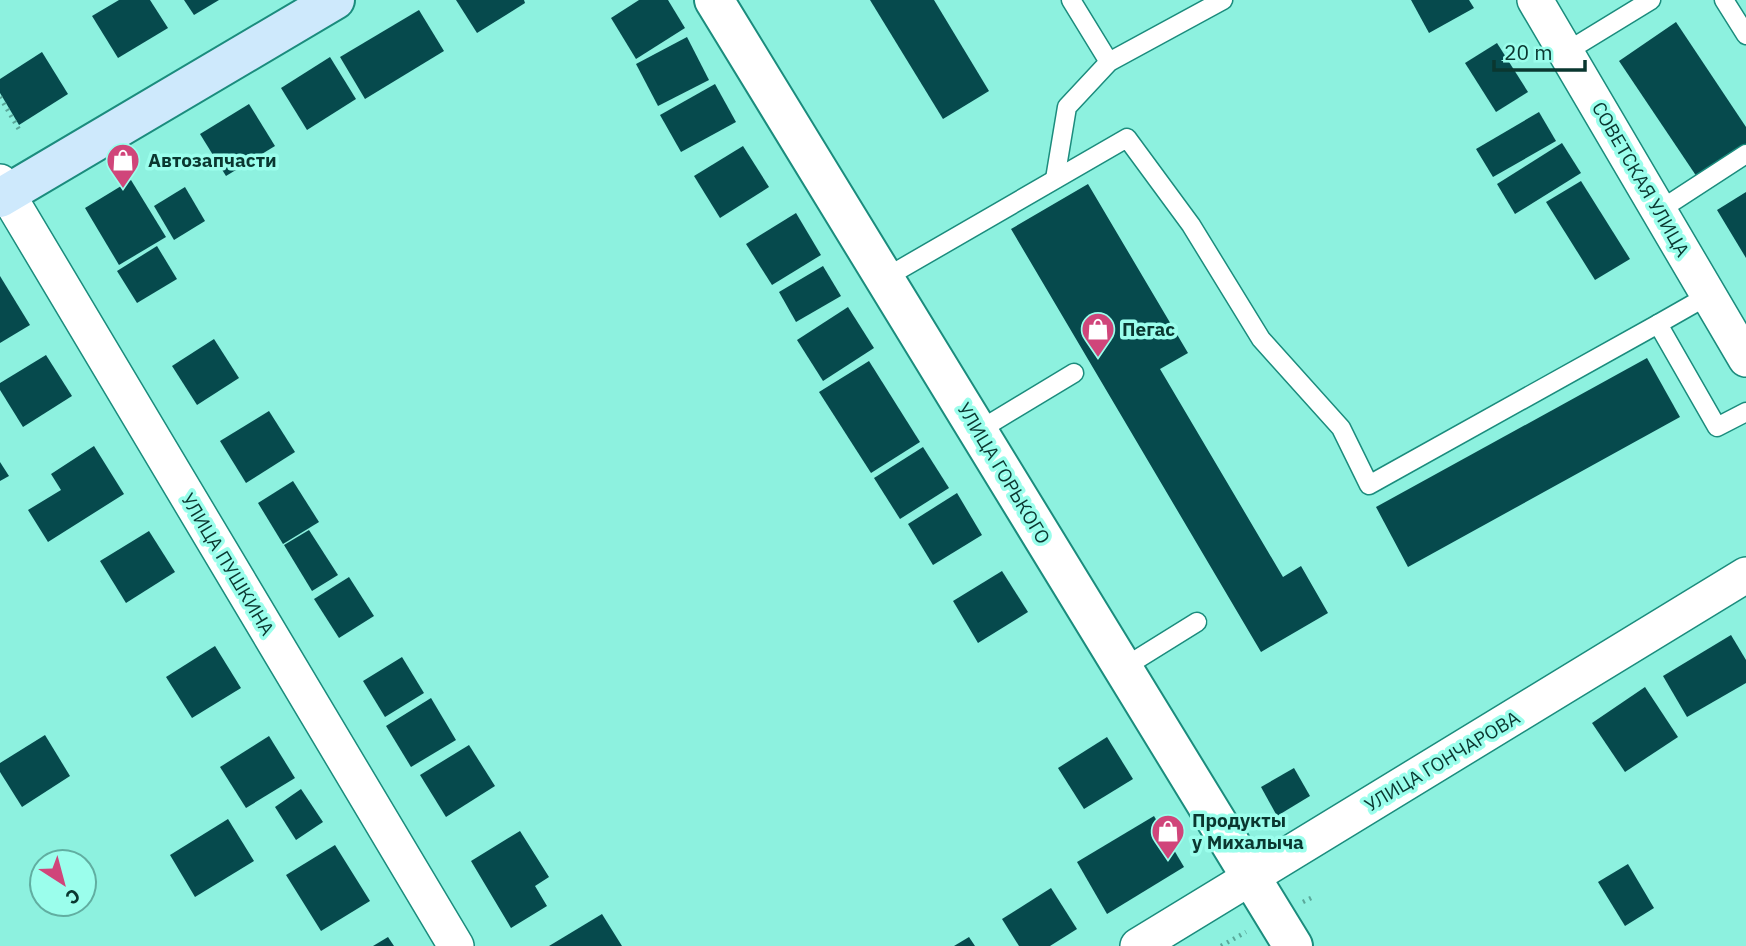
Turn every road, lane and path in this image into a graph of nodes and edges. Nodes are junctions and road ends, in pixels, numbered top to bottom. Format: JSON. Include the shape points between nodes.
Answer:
{"nodes":[{"id":1,"x":335,"y":0,"type":"edge"},
{"id":2,"x":714,"y":0,"type":"edge"},
{"id":3,"x":1071,"y":0,"type":"edge"},
{"id":4,"x":1223,"y":0,"type":"edge"},
{"id":5,"x":1535,"y":0,"type":"edge"},
{"id":6,"x":1651,"y":0,"type":"edge"},
{"id":7,"x":1724,"y":0,"type":"edge"},
{"id":8,"x":1746,"y":35,"type":"edge"},
{"id":9,"x":1566,"y":52,"type":"junction"},
{"id":10,"x":1109,"y":62,"type":"junction"},
{"id":11,"x":0,"y":97,"type":"edge"},
{"id":12,"x":21,"y":133,"type":"dead end"},
{"id":13,"x":1746,"y":153,"type":"edge"},
{"id":14,"x":1055,"y":180,"type":"junction"},
{"id":15,"x":2,"y":192,"type":"edge"},
{"id":16,"x":1660,"y":210,"type":"junction"},
{"id":17,"x":885,"y":278,"type":"junction"},
{"id":18,"x":1709,"y":295,"type":"junction"},
{"id":19,"x":1658,"y":324,"type":"junction"},
{"id":20,"x":1746,"y":359,"type":"edge"},
{"id":21,"x":1074,"y":373,"type":"dead end"},
{"id":22,"x":1746,"y":412,"type":"edge"},
{"id":23,"x":978,"y":431,"type":"junction"},
{"id":24,"x":1746,"y":575,"type":"edge"},
{"id":25,"x":1197,"y":622,"type":"dead end"},
{"id":26,"x":1123,"y":668,"type":"junction"},
{"id":27,"x":1252,"y":877,"type":"junction"},
{"id":28,"x":456,"y":946,"type":"edge"},
{"id":29,"x":1138,"y":946,"type":"edge"},
{"id":30,"x":1293,"y":946,"type":"edge"}],
"edges":[{"from":1,"to":15,"type":"main road"},
{"from":2,"to":17,"type":"street","name":"УЛИЦА ГОРЬКОГО"},
{"from":3,"to":10,"type":"lane"},
{"from":4,"to":10,"type":"lane"},
{"from":5,"to":9,"type":"street","name":"СОВЕТСКАЯ УЛИЦА"},
{"from":6,"to":9,"type":"lane"},
{"from":7,"to":8,"type":"lane"},
{"from":9,"to":16,"type":"street","name":"СОВЕТСКАЯ УЛИЦА"},
{"from":10,"to":14,"type":"lane","via":[[1067,107]]},
{"from":11,"to":12,"type":"path"},
{"from":13,"to":16,"type":"lane"},
{"from":14,"to":17,"type":"lane"},
{"from":14,"to":19,"type":"lane","via":[[1127,138],[1191,225],[1261,339],[1340,428],[1369,485]]},
{"from":15,"to":28,"type":"street","name":"УЛИЦА ПУШКИНА"},
{"from":16,"to":18,"type":"street","name":"СОВЕТСКАЯ УЛИЦА"},
{"from":17,"to":23,"type":"street","name":"УЛИЦА ГОРЬКОГО"},
{"from":18,"to":19,"type":"lane"},
{"from":18,"to":20,"type":"street","name":"СОВЕТСКАЯ УЛИЦА"},
{"from":19,"to":22,"type":"lane","via":[[1717,427]]},
{"from":21,"to":23,"type":"lane"},
{"from":23,"to":26,"type":"street","name":"УЛИЦА ГОРЬКОГО"},
{"from":24,"to":27,"type":"street","name":"УЛИЦА ГОНЧАРОВА"},
{"from":25,"to":26,"type":"lane"},
{"from":26,"to":27,"type":"street","name":"УЛИЦА ГОРЬКОГО"},
{"from":27,"to":29,"type":"street","name":"УЛИЦА ГОНЧАРОВА"},
{"from":27,"to":30,"type":"street","name":"УЛИЦА ГОРЬКОГО"}]}
